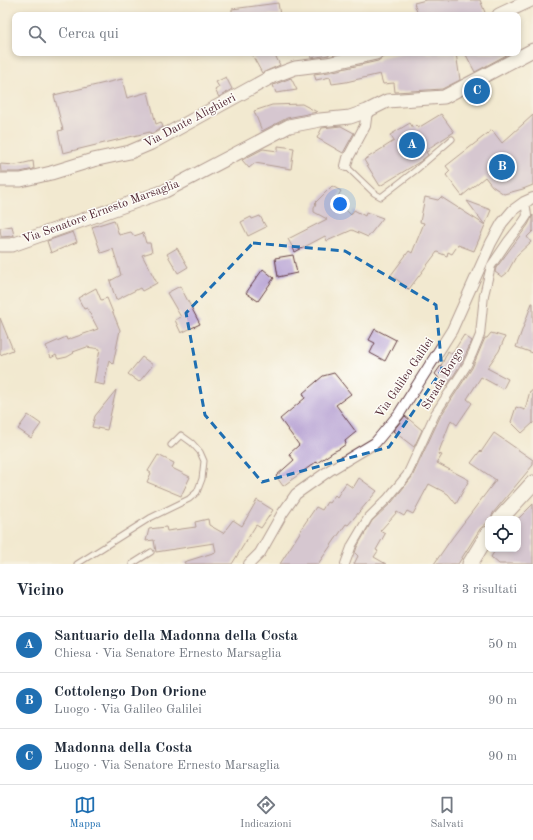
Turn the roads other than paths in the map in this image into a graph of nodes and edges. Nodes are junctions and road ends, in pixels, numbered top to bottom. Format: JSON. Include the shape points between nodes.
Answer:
{"nodes":[{"id":1,"x":531,"y":0,"type":"edge"},
{"id":2,"x":505,"y":12,"type":"edge"},
{"id":3,"x":533,"y":50,"type":"edge"},
{"id":4,"x":363,"y":56,"type":"edge"},
{"id":5,"x":368,"y":111,"type":"junction"},
{"id":6,"x":452,"y":138,"type":"dead end"},
{"id":7,"x":346,"y":166,"type":"joint"},
{"id":8,"x":0,"y":180,"type":"edge"},
{"id":9,"x":530,"y":201,"type":"edge"},
{"id":10,"x":0,"y":246,"type":"edge"},
{"id":11,"x":171,"y":444,"type":"dead end"},
{"id":12,"x":533,"y":483,"type":"edge"},
{"id":13,"x":503,"y":516,"type":"edge"},
{"id":14,"x":485,"y":539,"type":"edge"},
{"id":15,"x":151,"y":552,"type":"dead end"},
{"id":16,"x":77,"y":564,"type":"edge"},
{"id":17,"x":132,"y":564,"type":"edge"},
{"id":18,"x":249,"y":564,"type":"edge"},
{"id":19,"x":345,"y":564,"type":"edge"},
{"id":20,"x":470,"y":564,"type":"edge"}],
"edges":[{"from":1,"to":2,"type":"street"},
{"from":3,"to":5,"type":"street","name":"Via Senatore Ernesto Marsaglia","via":[[444,96],[387,101]]},
{"from":4,"to":8,"type":"street","name":"Via Dante Alighieri","via":[[295,68],[271,77],[130,152],[22,180]]},
{"from":5,"to":7,"type":"street","via":[[365,126]]},
{"from":5,"to":10,"type":"street","name":"Via Senatore Ernesto Marsaglia","via":[[350,117],[289,126],[165,191],[19,243]]},
{"from":6,"to":7,"type":"lane","via":[[381,197]]},
{"from":9,"to":18,"type":"street","name":"Via Galileo Galilei","via":[[513,210],[502,223],[452,330],[399,414],[375,443],[296,494],[260,553]]},
{"from":9,"to":19,"type":"street","name":"Strada Borgo","via":[[524,222],[491,266],[484,295],[480,335],[467,365],[435,414],[407,475],[368,518],[352,545]]},
{"from":11,"to":16,"type":"lane","via":[[181,435],[200,452],[204,461],[197,492]]},
{"from":12,"to":13,"type":"main road"},
{"from":14,"to":20,"type":"main road"},
{"from":15,"to":17,"type":"lane"}]}
